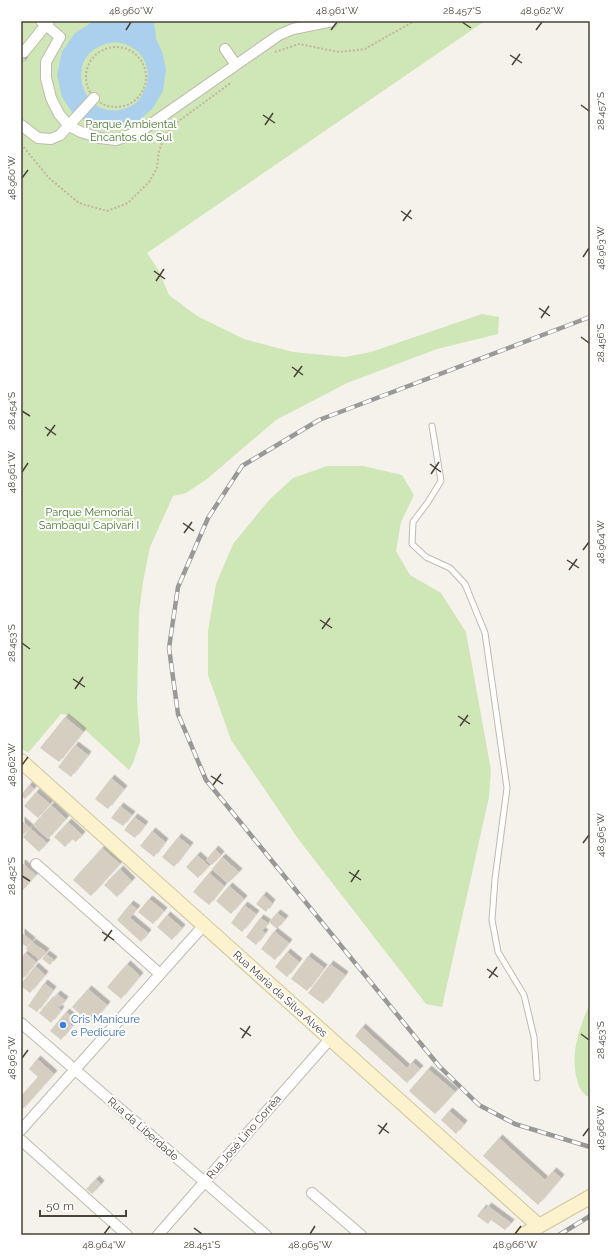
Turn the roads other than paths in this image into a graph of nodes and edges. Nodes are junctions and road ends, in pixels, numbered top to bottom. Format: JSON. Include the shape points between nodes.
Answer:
{"nodes":[{"id":1,"x":332,"y":21,"type":"edge"},
{"id":2,"x":45,"y":22,"type":"edge"},
{"id":3,"x":224,"y":50,"type":"dead end"},
{"id":4,"x":24,"y":52,"type":"dead end"},
{"id":5,"x":236,"y":65,"type":"junction"},
{"id":6,"x":94,"y":98,"type":"road end"},
{"id":7,"x":72,"y":122,"type":"junction"},
{"id":8,"x":21,"y":125,"type":"edge"},
{"id":9,"x":432,"y":426,"type":"dead end"},
{"id":10,"x":21,"y":761,"type":"edge"},
{"id":11,"x":36,"y":864,"type":"dead end"},
{"id":12,"x":204,"y":925,"type":"junction"},
{"id":13,"x":160,"y":974,"type":"junction"},
{"id":14,"x":21,"y":1023,"type":"edge"},
{"id":15,"x":330,"y":1039,"type":"junction"},
{"id":16,"x":75,"y":1070,"type":"junction"},
{"id":17,"x":537,"y":1078,"type":"dead end"},
{"id":18,"x":21,"y":1130,"type":"edge"},
{"id":19,"x":21,"y":1140,"type":"edge"},
{"id":20,"x":204,"y":1182,"type":"junction"},
{"id":21,"x":312,"y":1192,"type":"dead end"},
{"id":22,"x":590,"y":1197,"type":"edge"},
{"id":23,"x":538,"y":1226,"type":"junction"},
{"id":24,"x":127,"y":1235,"type":"edge"},
{"id":25,"x":158,"y":1235,"type":"edge"},
{"id":26,"x":266,"y":1235,"type":"edge"},
{"id":27,"x":361,"y":1235,"type":"edge"},
{"id":28,"x":523,"y":1235,"type":"edge"}],
"edges":[{"from":1,"to":5,"type":"street","via":[[293,29],[279,35]]},
{"from":2,"to":4,"type":"street"},
{"from":2,"to":7,"type":"street","via":[[60,37],[46,62],[46,78],[51,98],[59,114]]},
{"from":3,"to":5,"type":"street"},
{"from":5,"to":7,"type":"street","via":[[141,132],[116,140],[100,138],[81,132]]},
{"from":6,"to":7,"type":"street"},
{"from":7,"to":8,"type":"street","via":[[51,139],[38,138]]},
{"from":9,"to":17,"type":"lane","via":[[442,481],[413,522],[412,544],[426,557],[450,568],[465,584],[484,633],[507,788],[492,920],[498,952],[524,996],[534,1037]]},
{"from":10,"to":12,"type":"street","name":"Rua Maria da Silva Alves"},
{"from":11,"to":13,"type":"street"},
{"from":12,"to":13,"type":"street"},
{"from":12,"to":15,"type":"street","name":"Rua Maria da Silva Alves"},
{"from":13,"to":16,"type":"street"},
{"from":14,"to":16,"type":"street","name":"Rua da Liberdade"},
{"from":15,"to":20,"type":"street","name":"Rua José Lino Corrêa"},
{"from":15,"to":23,"type":"street","name":"Rua Maria da Silva Alves"},
{"from":16,"to":18,"type":"street"},
{"from":16,"to":20,"type":"street","name":"Rua da Liberdade"},
{"from":19,"to":24,"type":"street"},
{"from":20,"to":25,"type":"street","name":"Rua José Lino Corrêa"},
{"from":20,"to":26,"type":"street","name":"Rua da Liberdade"},
{"from":21,"to":27,"type":"street"},
{"from":22,"to":23,"type":"street"},
{"from":23,"to":28,"type":"street"}]}
